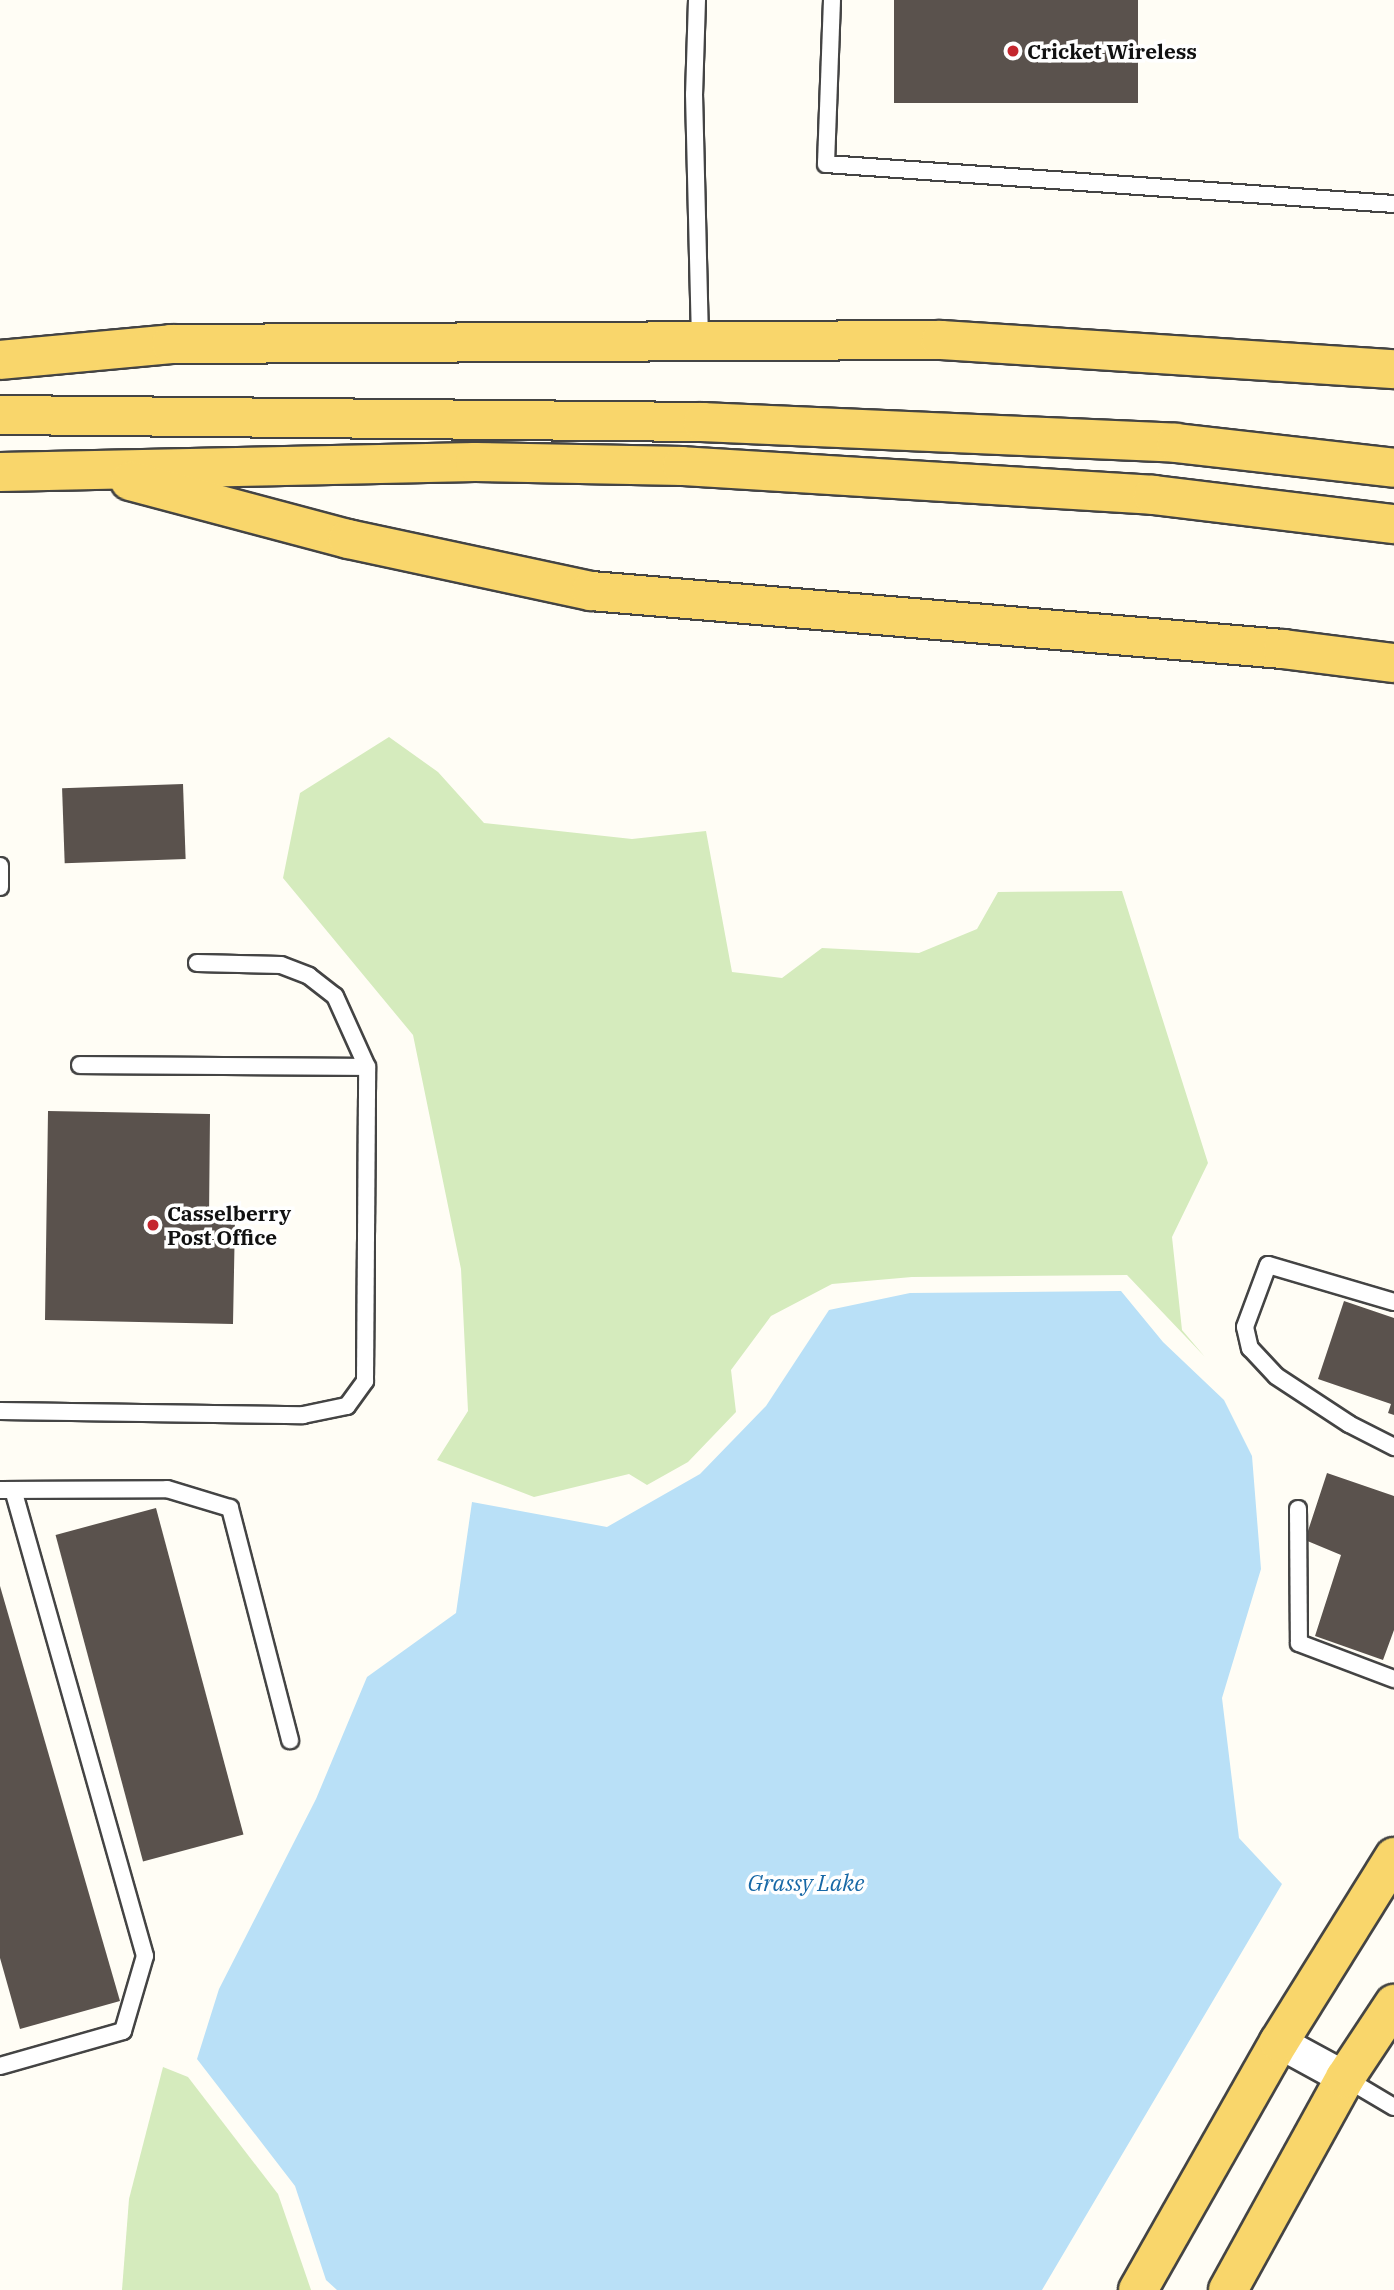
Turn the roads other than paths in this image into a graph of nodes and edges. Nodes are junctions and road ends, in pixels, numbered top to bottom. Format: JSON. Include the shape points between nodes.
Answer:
{"nodes":[{"id":1,"x":698,"y":0,"type":"edge"},
{"id":2,"x":832,"y":0,"type":"edge"},
{"id":3,"x":1394,"y":204,"type":"edge"},
{"id":4,"x":700,"y":340,"type":"junction"},
{"id":5,"x":0,"y":360,"type":"edge"},
{"id":6,"x":1394,"y":369,"type":"edge"},
{"id":7,"x":0,"y":415,"type":"edge"},
{"id":8,"x":1394,"y":468,"type":"edge"},
{"id":9,"x":87,"y":470,"type":"junction"},
{"id":10,"x":0,"y":472,"type":"edge"},
{"id":11,"x":1394,"y":524,"type":"edge"},
{"id":12,"x":1394,"y":663,"type":"edge"},
{"id":13,"x":0,"y":866,"type":"edge"},
{"id":14,"x":1,"y":887,"type":"edge"},
{"id":15,"x":197,"y":963,"type":"dead end"},
{"id":16,"x":80,"y":1065,"type":"dead end"},
{"id":17,"x":367,"y":1068,"type":"junction"},
{"id":18,"x":1394,"y":1302,"type":"edge"},
{"id":19,"x":0,"y":1411,"type":"edge"},
{"id":20,"x":1394,"y":1447,"type":"edge"},
{"id":21,"x":7,"y":1490,"type":"edge"},
{"id":22,"x":1298,"y":1510,"type":"dead end"},
{"id":23,"x":1394,"y":1679,"type":"edge"},
{"id":24,"x":290,"y":1740,"type":"dead end"},
{"id":25,"x":1394,"y":1857,"type":"edge"},
{"id":26,"x":1394,"y":2004,"type":"edge"},
{"id":27,"x":1279,"y":2042,"type":"junction"},
{"id":28,"x":0,"y":2066,"type":"edge"},
{"id":29,"x":1345,"y":2078,"type":"junction"},
{"id":30,"x":1394,"y":2107,"type":"edge"},
{"id":31,"x":1138,"y":2290,"type":"edge"},
{"id":32,"x":1228,"y":2290,"type":"edge"}],
"edges":[{"from":1,"to":4,"type":"lane","via":[[694,94]]},
{"from":2,"to":3,"type":"lane","via":[[826,164]]},
{"from":4,"to":5,"type":"main road","via":[[171,344]]},
{"from":4,"to":6,"type":"main road","via":[[941,340]]},
{"from":7,"to":8,"type":"main road","via":[[703,422],[1175,443]]},
{"from":9,"to":10,"type":"main road"},
{"from":9,"to":11,"type":"main road","via":[[475,461],[682,466],[1153,495]]},
{"from":9,"to":12,"type":"main road","via":[[348,539],[591,591],[1283,649]]},
{"from":13,"to":14,"type":"lane"},
{"from":15,"to":17,"type":"lane","via":[[281,965],[309,976],[335,996]]},
{"from":16,"to":17,"type":"lane"},
{"from":17,"to":19,"type":"lane","via":[[365,1381],[347,1406],[303,1415]]},
{"from":18,"to":20,"type":"lane","via":[[1268,1265],[1245,1327],[1250,1348],[1276,1376]]},
{"from":21,"to":24,"type":"lane","via":[[167,1489],[230,1508]]},
{"from":21,"to":28,"type":"lane","via":[[145,1956],[123,2031]]},
{"from":22,"to":23,"type":"lane","via":[[1299,1643]]},
{"from":25,"to":27,"type":"main road"},
{"from":26,"to":29,"type":"main road"},
{"from":27,"to":29,"type":"street"},
{"from":27,"to":31,"type":"main road"},
{"from":29,"to":30,"type":"lane"},
{"from":29,"to":32,"type":"main road"}]}
